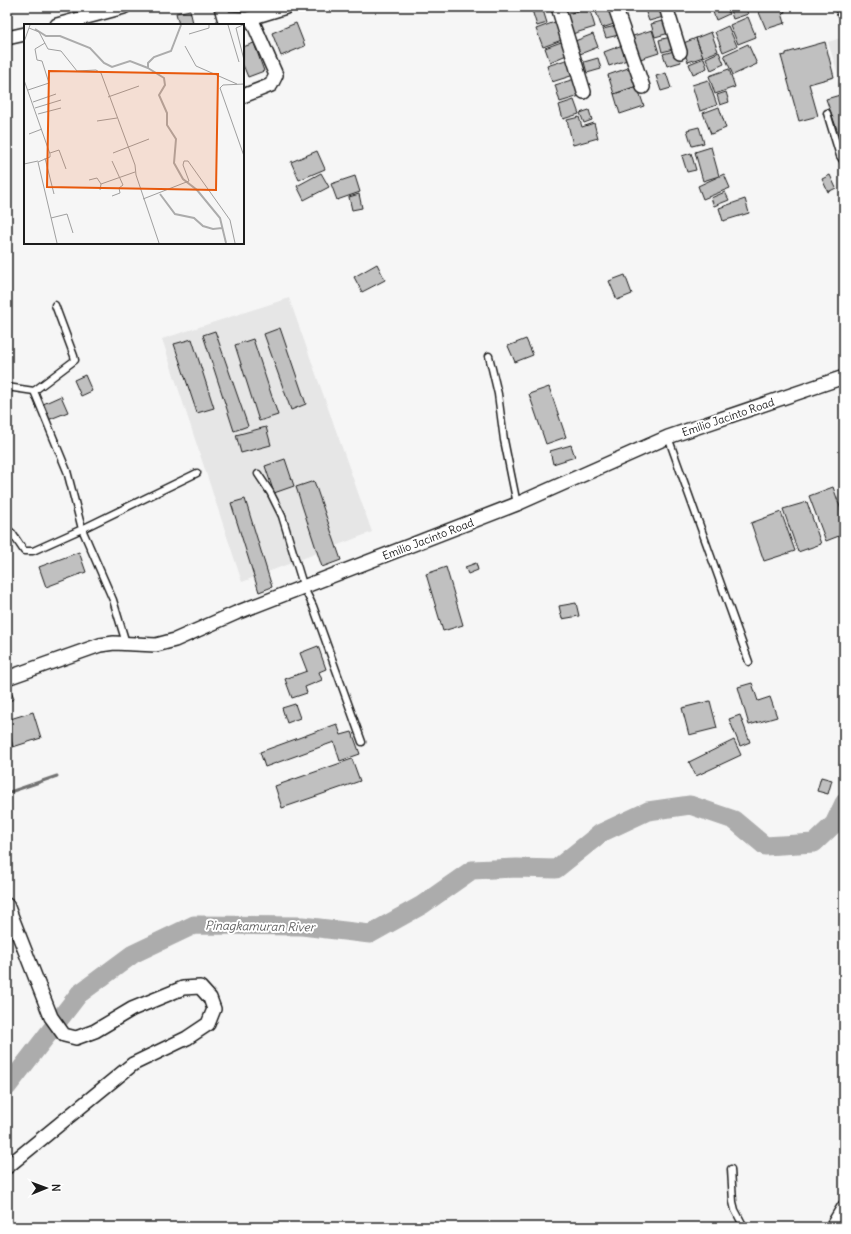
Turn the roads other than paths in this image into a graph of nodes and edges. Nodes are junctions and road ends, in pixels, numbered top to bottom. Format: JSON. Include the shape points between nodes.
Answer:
{"nodes":[{"id":1,"x":124,"y":7,"type":"edge"},
{"id":2,"x":221,"y":7,"type":"edge"},
{"id":3,"x":286,"y":7,"type":"edge"},
{"id":4,"x":558,"y":7,"type":"edge"},
{"id":5,"x":615,"y":7,"type":"edge"},
{"id":6,"x":666,"y":7,"type":"edge"},
{"id":7,"x":251,"y":18,"type":"junction"},
{"id":8,"x":61,"y":24,"type":"edge"},
{"id":9,"x":24,"y":34,"type":"edge"},
{"id":10,"x":7,"y":38,"type":"edge"},
{"id":11,"x":680,"y":52,"type":"dead end"},
{"id":12,"x":643,"y":87,"type":"dead end"},
{"id":13,"x":584,"y":92,"type":"dead end"},
{"id":14,"x":244,"y":96,"type":"edge"},
{"id":15,"x":827,"y":113,"type":"dead end"},
{"id":16,"x":844,"y":162,"type":"edge"},
{"id":17,"x":55,"y":305,"type":"dead end"},
{"id":18,"x":489,"y":356,"type":"dead end"},
{"id":19,"x":844,"y":377,"type":"edge"},
{"id":20,"x":7,"y":387,"type":"edge"},
{"id":21,"x":34,"y":391,"type":"junction"},
{"id":22,"x":668,"y":437,"type":"junction"},
{"id":23,"x":197,"y":473,"type":"dead end"},
{"id":24,"x":258,"y":474,"type":"dead end"},
{"id":25,"x":517,"y":504,"type":"junction"},
{"id":26,"x":7,"y":529,"type":"edge"},
{"id":27,"x":82,"y":529,"type":"junction"},
{"id":28,"x":304,"y":588,"type":"junction"},
{"id":29,"x":126,"y":643,"type":"junction"},
{"id":30,"x":749,"y":662,"type":"dead end"},
{"id":31,"x":7,"y":678,"type":"edge"},
{"id":32,"x":362,"y":742,"type":"dead end"},
{"id":33,"x":7,"y":905,"type":"edge"},
{"id":34,"x":7,"y":1167,"type":"edge"},
{"id":35,"x":731,"y":1169,"type":"dead end"},
{"id":36,"x":844,"y":1207,"type":"edge"},
{"id":37,"x":744,"y":1227,"type":"edge"},
{"id":38,"x":832,"y":1227,"type":"edge"}],
"edges":[{"from":1,"to":8,"type":"street"},
{"from":2,"to":7,"type":"street","via":[[224,18]]},
{"from":3,"to":7,"type":"street"},
{"from":4,"to":13,"type":"street"},
{"from":5,"to":12,"type":"street"},
{"from":6,"to":11,"type":"street"},
{"from":7,"to":14,"type":"street","via":[[276,75],[271,85]]},
{"from":9,"to":10,"type":"street"},
{"from":15,"to":16,"type":"lane"},
{"from":17,"to":21,"type":"lane","via":[[74,360]]},
{"from":18,"to":25,"type":"lane"},
{"from":19,"to":22,"type":"street","name":"Emilio Jacinto Road"},
{"from":20,"to":21,"type":"lane"},
{"from":21,"to":27,"type":"lane","via":[[67,472]]},
{"from":22,"to":25,"type":"street","name":"Emilio Jacinto Road"},
{"from":22,"to":30,"type":"lane"},
{"from":23,"to":27,"type":"lane"},
{"from":24,"to":28,"type":"lane","via":[[282,516]]},
{"from":25,"to":28,"type":"street","name":"Emilio Jacinto Road"},
{"from":26,"to":27,"type":"lane","via":[[24,551],[33,551]]},
{"from":27,"to":29,"type":"lane","via":[[113,600]]},
{"from":28,"to":29,"type":"street","name":"Emilio Jacinto Road","via":[[236,613],[175,640],[156,645]]},
{"from":28,"to":32,"type":"lane","via":[[313,606]]},
{"from":29,"to":31,"type":"street","name":"Emilio Jacinto Road","via":[[100,645]]},
{"from":33,"to":34,"type":"street","via":[[51,1017],[64,1035],[76,1038],[95,1031],[132,1009],[183,988],[200,987],[210,998],[214,1009],[208,1024],[187,1038],[132,1064]]},
{"from":35,"to":37,"type":"lane","via":[[733,1202]]},
{"from":36,"to":38,"type":"street"}]}
